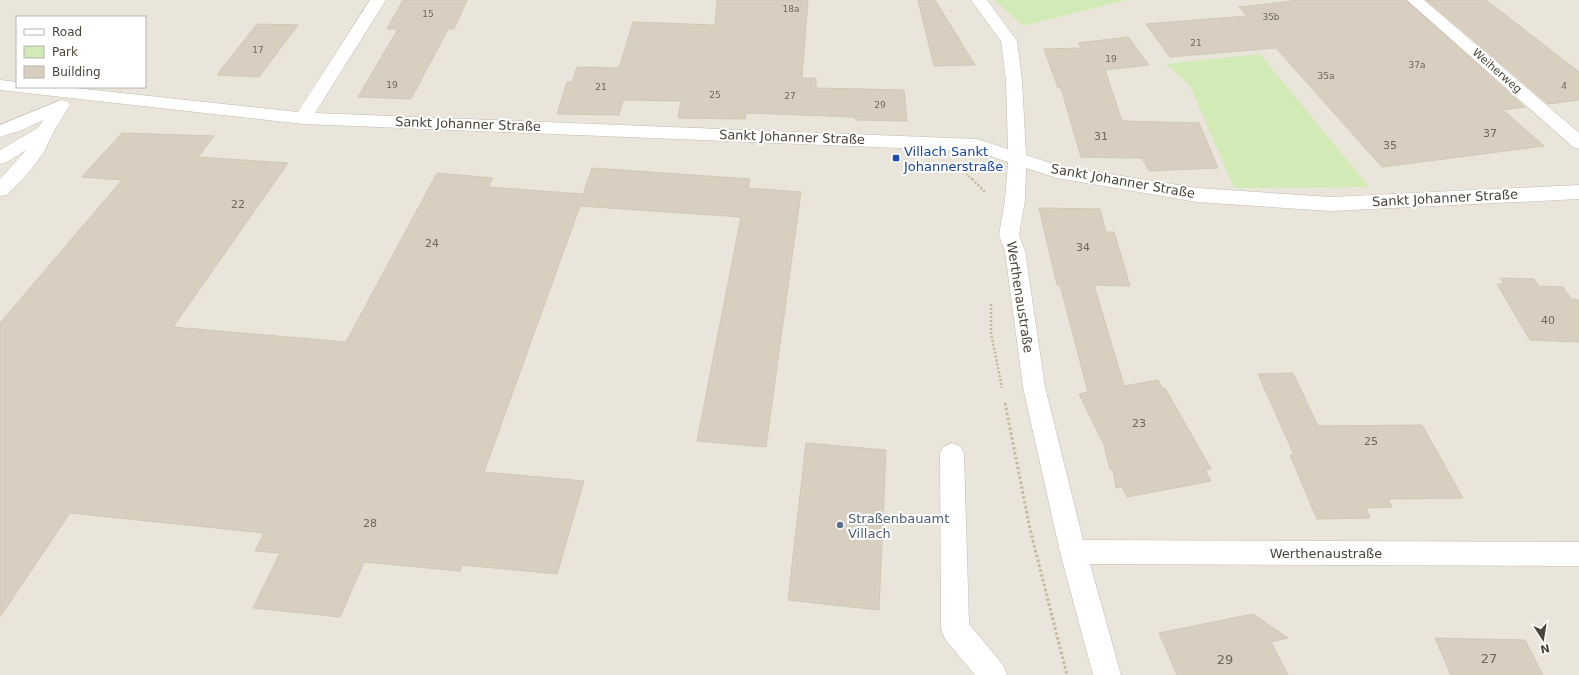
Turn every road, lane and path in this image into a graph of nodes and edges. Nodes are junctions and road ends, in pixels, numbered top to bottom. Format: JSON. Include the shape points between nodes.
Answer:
{"nodes":[{"id":1,"x":378,"y":0,"type":"edge"},
{"id":2,"x":979,"y":0,"type":"edge"},
{"id":3,"x":1415,"y":0,"type":"edge"},
{"id":4,"x":0,"y":85,"type":"edge"},
{"id":5,"x":68,"y":99,"type":"junction"},
{"id":6,"x":303,"y":118,"type":"junction"},
{"id":7,"x":8,"y":128,"type":"edge"},
{"id":8,"x":45,"y":131,"type":"junction"},
{"id":9,"x":0,"y":141,"type":"edge"},
{"id":10,"x":1579,"y":143,"type":"edge"},
{"id":11,"x":19,"y":146,"type":"junction"},
{"id":12,"x":0,"y":158,"type":"edge"},
{"id":13,"x":1017,"y":160,"type":"junction"},
{"id":14,"x":0,"y":172,"type":"edge"},
{"id":15,"x":0,"y":190,"type":"edge"},
{"id":16,"x":1579,"y":192,"type":"edge"},
{"id":17,"x":952,"y":454,"type":"dead end"},
{"id":18,"x":1073,"y":552,"type":"junction"},
{"id":19,"x":1579,"y":554,"type":"edge"},
{"id":20,"x":993,"y":675,"type":"edge"},
{"id":21,"x":1107,"y":675,"type":"edge"}],
"edges":[{"from":1,"to":6,"type":"street"},
{"from":2,"to":13,"type":"street","name":"Werthenaustraße","via":[[1009,41],[1014,80]]},
{"from":3,"to":10,"type":"street","name":"Weiherweg"},
{"from":4,"to":5,"type":"street","name":"Sankt Johanner Straße"},
{"from":5,"to":6,"type":"street","name":"Sankt Johanner Straße"},
{"from":5,"to":7,"type":"street"},
{"from":5,"to":8,"type":"street"},
{"from":6,"to":13,"type":"street","name":"Sankt Johanner Straße","via":[[977,145]]},
{"from":7,"to":9,"type":"street"},
{"from":8,"to":11,"type":"street"},
{"from":8,"to":15,"type":"street","via":[[38,148]]},
{"from":11,"to":12,"type":"street"},
{"from":11,"to":14,"type":"street"},
{"from":13,"to":16,"type":"street","name":"Sankt Johanner Straße","via":[[1057,172],[1197,195],[1331,204]]},
{"from":13,"to":18,"type":"street","name":"Werthenaustraße","via":[[1015,200],[1009,235],[1014,251],[1034,387]]},
{"from":17,"to":20,"type":"street","via":[[955,629]]},
{"from":18,"to":19,"type":"street","name":"Werthenaustraße"},
{"from":18,"to":21,"type":"street","name":"Werthenaustraße"}]}
